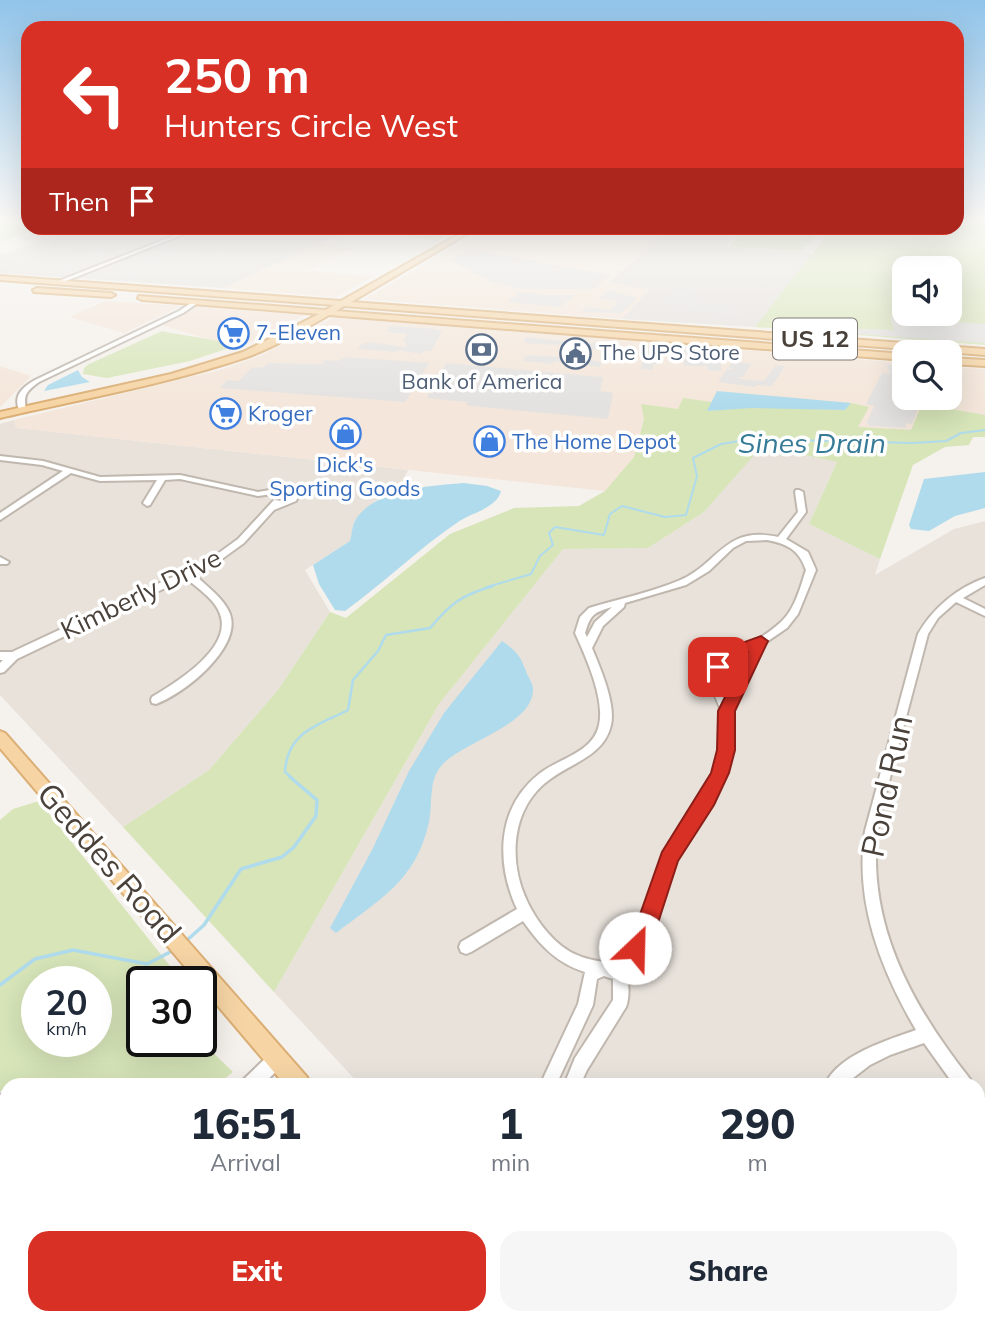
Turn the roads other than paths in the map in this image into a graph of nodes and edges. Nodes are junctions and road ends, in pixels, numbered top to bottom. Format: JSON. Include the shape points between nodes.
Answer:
{"nodes":[{"id":1,"x":60,"y":282,"type":"edge"},
{"id":2,"x":71,"y":283,"type":"edge"},
{"id":3,"x":378,"y":283,"type":"edge"},
{"id":4,"x":0,"y":287,"type":"edge"},
{"id":5,"x":146,"y":288,"type":"junction"},
{"id":6,"x":40,"y":290,"type":"junction"},
{"id":7,"x":128,"y":296,"type":"junction"},
{"id":8,"x":196,"y":302,"type":"junction"},
{"id":9,"x":344,"y":302,"type":"junction"},
{"id":10,"x":327,"y":312,"type":"junction"},
{"id":11,"x":492,"y":314,"type":"junction"},
{"id":12,"x":561,"y":320,"type":"junction"},
{"id":13,"x":479,"y":323,"type":"junction"},
{"id":14,"x":540,"y":328,"type":"junction"},
{"id":15,"x":985,"y":352,"type":"edge"},
{"id":16,"x":892,"y":356,"type":"edge"},
{"id":17,"x":962,"y":362,"type":"edge"},
{"id":18,"x":985,"y":362,"type":"edge"},
{"id":19,"x":23,"y":410,"type":"junction"},
{"id":20,"x":0,"y":415,"type":"edge"},
{"id":21,"x":0,"y":458,"type":"edge"},
{"id":22,"x":69,"y":471,"type":"junction"},
{"id":23,"x":163,"y":477,"type":"junction"},
{"id":24,"x":799,"y":492,"type":"dead end"},
{"id":25,"x":265,"y":494,"type":"junction"},
{"id":26,"x":147,"y":503,"type":"dead end"},
{"id":27,"x":273,"y":508,"type":"junction"},
{"id":28,"x":0,"y":517,"type":"edge"},
{"id":29,"x":781,"y":539,"type":"junction"},
{"id":30,"x":188,"y":574,"type":"junction"},
{"id":31,"x":985,"y":581,"type":"edge"},
{"id":32,"x":955,"y":598,"type":"junction"},
{"id":33,"x":623,"y":603,"type":"junction"},
{"id":34,"x":985,"y":613,"type":"edge"},
{"id":35,"x":761,"y":641,"type":"junction"},
{"id":36,"x":586,"y":647,"type":"junction"},
{"id":37,"x":0,"y":656,"type":"edge"},
{"id":38,"x":13,"y":656,"type":"junction"},
{"id":39,"x":0,"y":669,"type":"edge"},
{"id":40,"x":156,"y":700,"type":"dead end"},
{"id":41,"x":726,"y":711,"type":"junction"},
{"id":42,"x":0,"y":737,"type":"edge"},
{"id":43,"x":524,"y":913,"type":"junction"},
{"id":44,"x":466,"y":947,"type":"dead end"},
{"id":45,"x":605,"y":967,"type":"junction"},
{"id":46,"x":927,"y":1034,"type":"junction"},
{"id":47,"x":276,"y":1059,"type":"junction"},
{"id":48,"x":257,"y":1078,"type":"edge"},
{"id":49,"x":293,"y":1078,"type":"edge"},
{"id":50,"x":551,"y":1078,"type":"edge"},
{"id":51,"x":575,"y":1078,"type":"edge"},
{"id":52,"x":840,"y":1078,"type":"edge"},
{"id":53,"x":959,"y":1078,"type":"edge"}],
"edges":[{"from":1,"to":6,"type":"main road"},
{"from":2,"to":5,"type":"main road","number":"US 12"},
{"from":3,"to":9,"type":"main road"},
{"from":4,"to":6,"type":"main road","number":"US 12"},
{"from":5,"to":7,"type":"main road"},
{"from":5,"to":9,"type":"main road","number":"US 12"},
{"from":6,"to":7,"type":"main road","number":"US 12"},
{"from":7,"to":8,"type":"main road","number":"US 12"},
{"from":8,"to":10,"type":"main road","number":"US 12"},
{"from":8,"to":19,"type":"street","via":[[37,381],[21,396]]},
{"from":9,"to":10,"type":"main road"},
{"from":9,"to":11,"type":"main road","number":"US 12"},
{"from":10,"to":13,"type":"main road","number":"US 12"},
{"from":10,"to":19,"type":"main road","via":[[225,361]]},
{"from":11,"to":12,"type":"main road","number":"US 12"},
{"from":11,"to":13,"type":"main road","via":[[494,320]]},
{"from":12,"to":14,"type":"main road","via":[[543,321]]},
{"from":12,"to":15,"type":"main road","number":"US 12"},
{"from":13,"to":14,"type":"main road","number":"US 12"},
{"from":14,"to":16,"type":"main road","number":"US 12"},
{"from":17,"to":18,"type":"main road"},
{"from":19,"to":20,"type":"main road"},
{"from":21,"to":22,"type":"street"},
{"from":22,"to":23,"type":"street","via":[[108,479]]},
{"from":22,"to":28,"type":"street"},
{"from":23,"to":25,"type":"street","via":[[198,479]]},
{"from":23,"to":26,"type":"street"},
{"from":24,"to":29,"type":"street","via":[[802,512]]},
{"from":25,"to":27,"type":"street","via":[[277,499]]},
{"from":25,"to":27,"type":"street","name":"Kimberly Drive","via":[[288,489],[296,492],[293,499]]},
{"from":27,"to":30,"type":"street","name":"Kimberly Drive","via":[[231,551]]},
{"from":29,"to":33,"type":"street","via":[[739,541],[683,583]]},
{"from":29,"to":35,"type":"street","via":[[805,554],[811,570],[789,618]]},
{"from":30,"to":38,"type":"street","name":"Kimberly Drive"},
{"from":30,"to":40,"type":"street","via":[[223,609],[228,630],[214,654],[187,680]]},
{"from":31,"to":32,"type":"street","name":"Pond Run"},
{"from":32,"to":34,"type":"street"},
{"from":32,"to":46,"type":"street","name":"Pond Run","via":[[936,612],[923,634],[874,817],[869,853],[880,933],[897,978]]},
{"from":33,"to":36,"type":"street","via":[[599,624]]},
{"from":33,"to":36,"type":"street","via":[[592,610],[584,617],[580,633]]},
{"from":35,"to":41,"type":"street"},
{"from":35,"to":41,"type":"street","via":[[731,653],[718,667],[716,686]]},
{"from":36,"to":43,"type":"street","via":[[606,707],[605,724],[592,748],[543,778],[517,810],[510,833],[510,864]]},
{"from":37,"to":38,"type":"street","name":"Kimberly Drive"},
{"from":38,"to":39,"type":"street","name":"Kimberly Drive"},
{"from":41,"to":45,"type":"street","via":[[726,750],[714,786],[669,858],[643,936],[626,958]]},
{"from":42,"to":47,"type":"main road","name":"Geddes Road"},
{"from":43,"to":44,"type":"street"},
{"from":43,"to":45,"type":"street","via":[[541,937],[563,956],[584,966]]},
{"from":45,"to":50,"type":"street","via":[[592,975],[585,1004]]},
{"from":45,"to":51,"type":"street","via":[[620,975],[621,1002]]},
{"from":46,"to":52,"type":"street","via":[[873,1053]]},
{"from":46,"to":53,"type":"street","name":"Pond Run"},
{"from":47,"to":48,"type":"street"},
{"from":47,"to":49,"type":"main road","name":"Geddes Road"}]}
